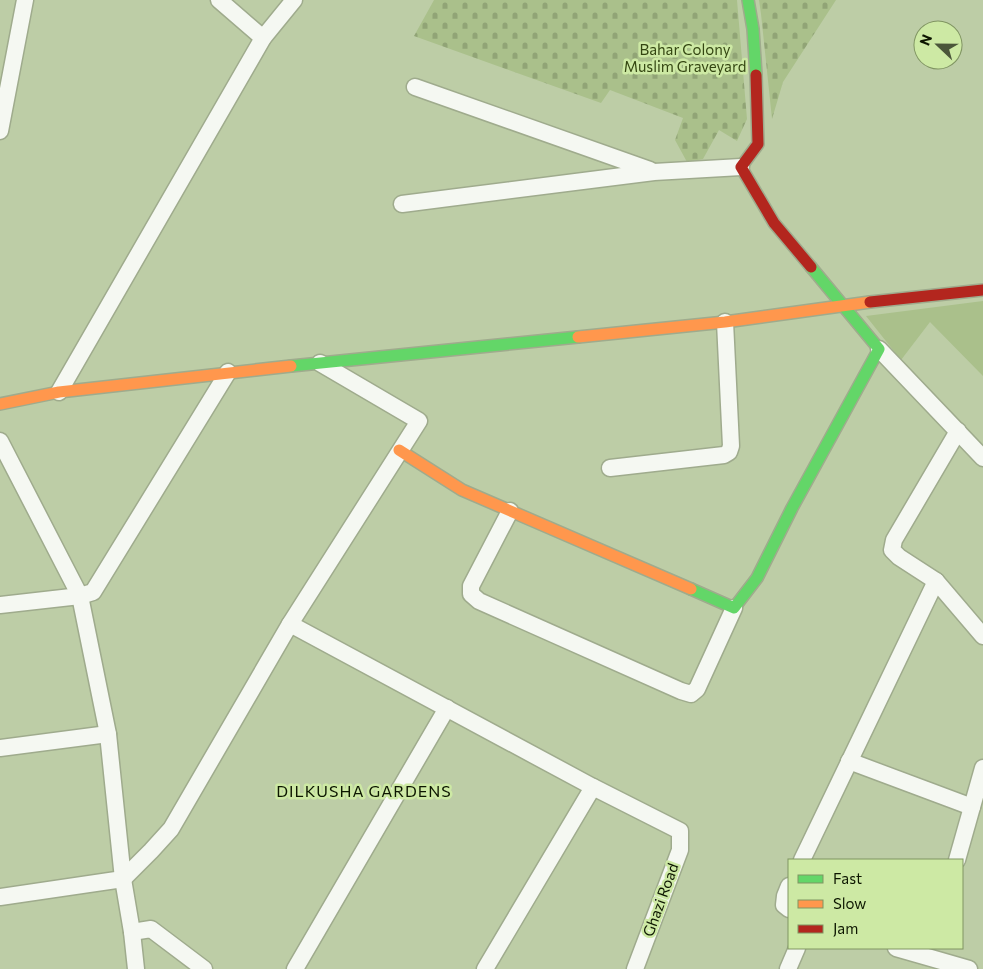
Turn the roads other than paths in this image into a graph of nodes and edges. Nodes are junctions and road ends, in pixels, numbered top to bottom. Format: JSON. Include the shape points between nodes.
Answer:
{"nodes":[{"id":1,"x":25,"y":0,"type":"edge"},
{"id":2,"x":219,"y":0,"type":"edge"},
{"id":3,"x":294,"y":0,"type":"edge"},
{"id":4,"x":748,"y":0,"type":"edge"},
{"id":5,"x":263,"y":38,"type":"junction"},
{"id":6,"x":415,"y":87,"type":"dead end"},
{"id":7,"x":0,"y":131,"type":"edge"},
{"id":8,"x":741,"y":167,"type":"junction"},
{"id":9,"x":654,"y":172,"type":"junction"},
{"id":10,"x":402,"y":204,"type":"dead end"},
{"id":11,"x":983,"y":290,"type":"edge"},
{"id":12,"x":843,"y":305,"type":"junction"},
{"id":13,"x":725,"y":322,"type":"junction"},
{"id":14,"x":879,"y":348,"type":"junction"},
{"id":15,"x":320,"y":363,"type":"junction"},
{"id":16,"x":228,"y":372,"type":"junction"},
{"id":17,"x":59,"y":392,"type":"junction"},
{"id":18,"x":0,"y":404,"type":"edge"},
{"id":19,"x":958,"y":431,"type":"junction"},
{"id":20,"x":0,"y":441,"type":"edge"},
{"id":21,"x":399,"y":450,"type":"junction"},
{"id":22,"x":983,"y":458,"type":"edge"},
{"id":23,"x":610,"y":468,"type":"dead end"},
{"id":24,"x":510,"y":511,"type":"junction"},
{"id":25,"x":936,"y":582,"type":"junction"},
{"id":26,"x":80,"y":596,"type":"junction"},
{"id":27,"x":0,"y":605,"type":"edge"},
{"id":28,"x":734,"y":608,"type":"junction"},
{"id":29,"x":290,"y":624,"type":"junction"},
{"id":30,"x":983,"y":636,"type":"edge"},
{"id":31,"x":447,"y":708,"type":"junction"},
{"id":32,"x":108,"y":734,"type":"junction"},
{"id":33,"x":0,"y":748,"type":"edge"},
{"id":34,"x":849,"y":761,"type":"junction"},
{"id":35,"x":983,"y":768,"type":"edge"},
{"id":36,"x":593,"y":787,"type":"junction"},
{"id":37,"x":972,"y":807,"type":"junction"},
{"id":38,"x":802,"y":859,"type":"edge"},
{"id":39,"x":957,"y":859,"type":"edge"},
{"id":40,"x":123,"y":879,"type":"junction"},
{"id":41,"x":788,"y":888,"type":"edge"},
{"id":42,"x":0,"y":897,"type":"edge"},
{"id":43,"x":788,"y":908,"type":"edge"},
{"id":44,"x":132,"y":932,"type":"junction"},
{"id":45,"x":797,"y":949,"type":"edge"},
{"id":46,"x":903,"y":949,"type":"edge"},
{"id":47,"x":931,"y":953,"type":"edge"},
{"id":48,"x":951,"y":967,"type":"edge"},
{"id":49,"x":136,"y":969,"type":"edge"},
{"id":50,"x":204,"y":969,"type":"edge"},
{"id":51,"x":296,"y":969,"type":"edge"},
{"id":52,"x":485,"y":969,"type":"edge"},
{"id":53,"x":635,"y":969,"type":"edge"},
{"id":54,"x":788,"y":969,"type":"edge"},
{"id":55,"x":969,"y":969,"type":"edge"}],
"edges":[{"from":1,"to":7,"type":"street"},
{"from":2,"to":5,"type":"street"},
{"from":3,"to":5,"type":"street"},
{"from":4,"to":8,"type":"street","via":[[757,83],[758,144]]},
{"from":5,"to":17,"type":"street"},
{"from":6,"to":9,"type":"street"},
{"from":8,"to":9,"type":"street"},
{"from":8,"to":12,"type":"street","via":[[774,224]]},
{"from":9,"to":10,"type":"street"},
{"from":11,"to":12,"type":"street"},
{"from":12,"to":13,"type":"street"},
{"from":12,"to":14,"type":"street"},
{"from":13,"to":15,"type":"street"},
{"from":13,"to":23,"type":"street","via":[[729,452]]},
{"from":14,"to":19,"type":"street"},
{"from":14,"to":28,"type":"street","via":[[757,578]]},
{"from":15,"to":16,"type":"street"},
{"from":15,"to":21,"type":"street","via":[[418,420]]},
{"from":16,"to":17,"type":"street"},
{"from":16,"to":26,"type":"street","via":[[93,592]]},
{"from":17,"to":18,"type":"street"},
{"from":19,"to":22,"type":"street"},
{"from":19,"to":25,"type":"street","via":[[894,540],[892,550]]},
{"from":20,"to":26,"type":"street"},
{"from":21,"to":24,"type":"street","via":[[462,490]]},
{"from":21,"to":29,"type":"street"},
{"from":24,"to":28,"type":"street"},
{"from":24,"to":28,"type":"street","via":[[471,586],[470,594],[479,601],[681,691],[691,694],[697,689]]},
{"from":25,"to":30,"type":"street"},
{"from":25,"to":34,"type":"street"},
{"from":26,"to":27,"type":"street"},
{"from":26,"to":32,"type":"street"},
{"from":29,"to":31,"type":"street"},
{"from":29,"to":40,"type":"street","via":[[171,829]]},
{"from":31,"to":36,"type":"street"},
{"from":31,"to":51,"type":"street"},
{"from":32,"to":33,"type":"street"},
{"from":32,"to":40,"type":"street"},
{"from":34,"to":37,"type":"street"},
{"from":34,"to":38,"type":"street"},
{"from":35,"to":37,"type":"street"},
{"from":36,"to":52,"type":"street"},
{"from":36,"to":53,"type":"street","name":"Ghazi Road","via":[[680,830],[680,850]]},
{"from":37,"to":39,"type":"street"},
{"from":40,"to":42,"type":"street"},
{"from":40,"to":44,"type":"street"},
{"from":41,"to":43,"type":"street","via":[[784,905]]},
{"from":44,"to":49,"type":"street"},
{"from":44,"to":50,"type":"street","via":[[151,929]]},
{"from":45,"to":54,"type":"street"},
{"from":46,"to":47,"type":"street"},
{"from":47,"to":48,"type":"street"},
{"from":48,"to":55,"type":"street"}]}
